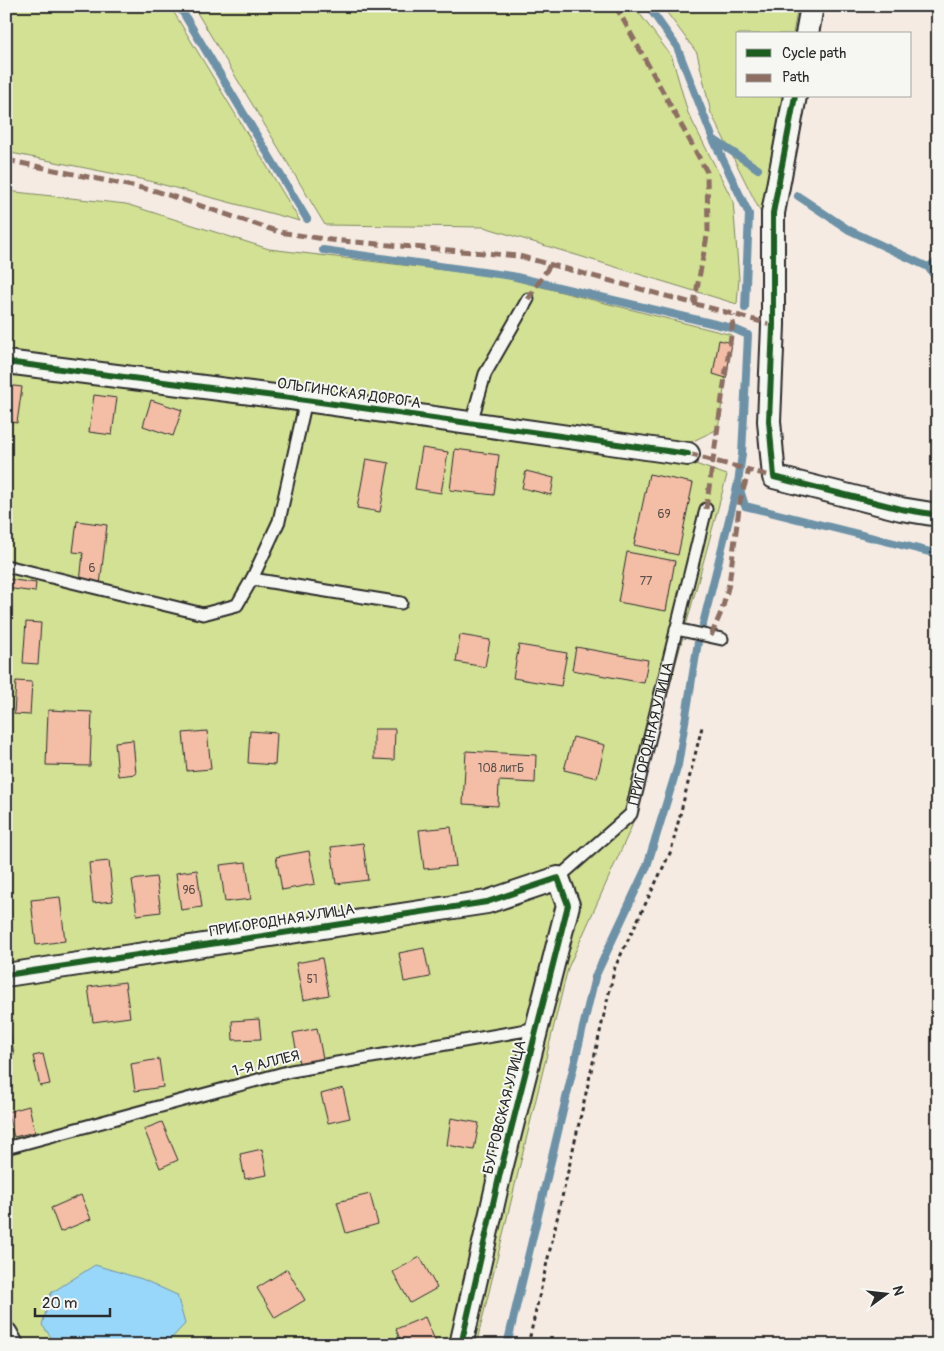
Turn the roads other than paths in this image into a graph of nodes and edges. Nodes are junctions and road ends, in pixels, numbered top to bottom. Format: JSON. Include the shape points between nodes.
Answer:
{"nodes":[{"id":1,"x":812,"y":6,"type":"edge"},
{"id":2,"x":807,"y":32,"type":"edge"},
{"id":3,"x":795,"y":98,"type":"edge"},
{"id":4,"x":528,"y":299,"type":"dead end"},
{"id":5,"x":6,"y":362,"type":"edge"},
{"id":6,"x":306,"y":400,"type":"junction"},
{"id":7,"x":471,"y":423,"type":"junction"},
{"id":8,"x":688,"y":454,"type":"dead end"},
{"id":9,"x":706,"y":509,"type":"dead end"},
{"id":10,"x":938,"y":516,"type":"edge"},
{"id":11,"x":6,"y":566,"type":"edge"},
{"id":12,"x":252,"y":579,"type":"junction"},
{"id":13,"x":400,"y":603,"type":"dead end"},
{"id":14,"x":676,"y":628,"type":"junction"},
{"id":15,"x":722,"y":639,"type":"dead end"},
{"id":16,"x":558,"y":878,"type":"junction"},
{"id":17,"x":6,"y":975,"type":"edge"},
{"id":18,"x":538,"y":1028,"type":"junction"},
{"id":19,"x":6,"y":1148,"type":"edge"},
{"id":20,"x":6,"y":1334,"type":"edge"},
{"id":21,"x":12,"y":1345,"type":"edge"},
{"id":22,"x":462,"y":1345,"type":"edge"}],
"edges":[{"from":1,"to":2,"type":"street"},
{"from":3,"to":10,"type":"street","via":[[773,213],[769,421],[774,477]]},
{"from":4,"to":7,"type":"lane","via":[[484,374]]},
{"from":5,"to":6,"type":"street","name":"ОЛЬГИНСКАЯ ДОРОГА"},
{"from":6,"to":7,"type":"street","name":"ОЛЬГИНСКАЯ ДОРОГА"},
{"from":6,"to":12,"type":"lane","via":[[279,521]]},
{"from":7,"to":8,"type":"street","name":"ОЛЬГИНСКАЯ ДОРОГА"},
{"from":9,"to":14,"type":"lane","name":"ПРИГОРОДНАЯ УЛИЦА"},
{"from":11,"to":12,"type":"lane","via":[[202,614],[237,605]]},
{"from":12,"to":13,"type":"lane"},
{"from":14,"to":15,"type":"lane"},
{"from":14,"to":16,"type":"lane","name":"ПРИГОРОДНАЯ УЛИЦА","via":[[631,814]]},
{"from":16,"to":17,"type":"street","name":"ПРИГОРОДНАЯ УЛИЦА","via":[[487,902]]},
{"from":16,"to":18,"type":"street","name":"БУГРОВСКАЯ УЛИЦА","via":[[568,905]]},
{"from":18,"to":19,"type":"lane","name":"1-Я АЛЛЕЯ","via":[[291,1071]]},
{"from":18,"to":22,"type":"street","name":"БУГРОВСКАЯ УЛИЦА","via":[[500,1172]]},
{"from":20,"to":21,"type":"street"}]}
